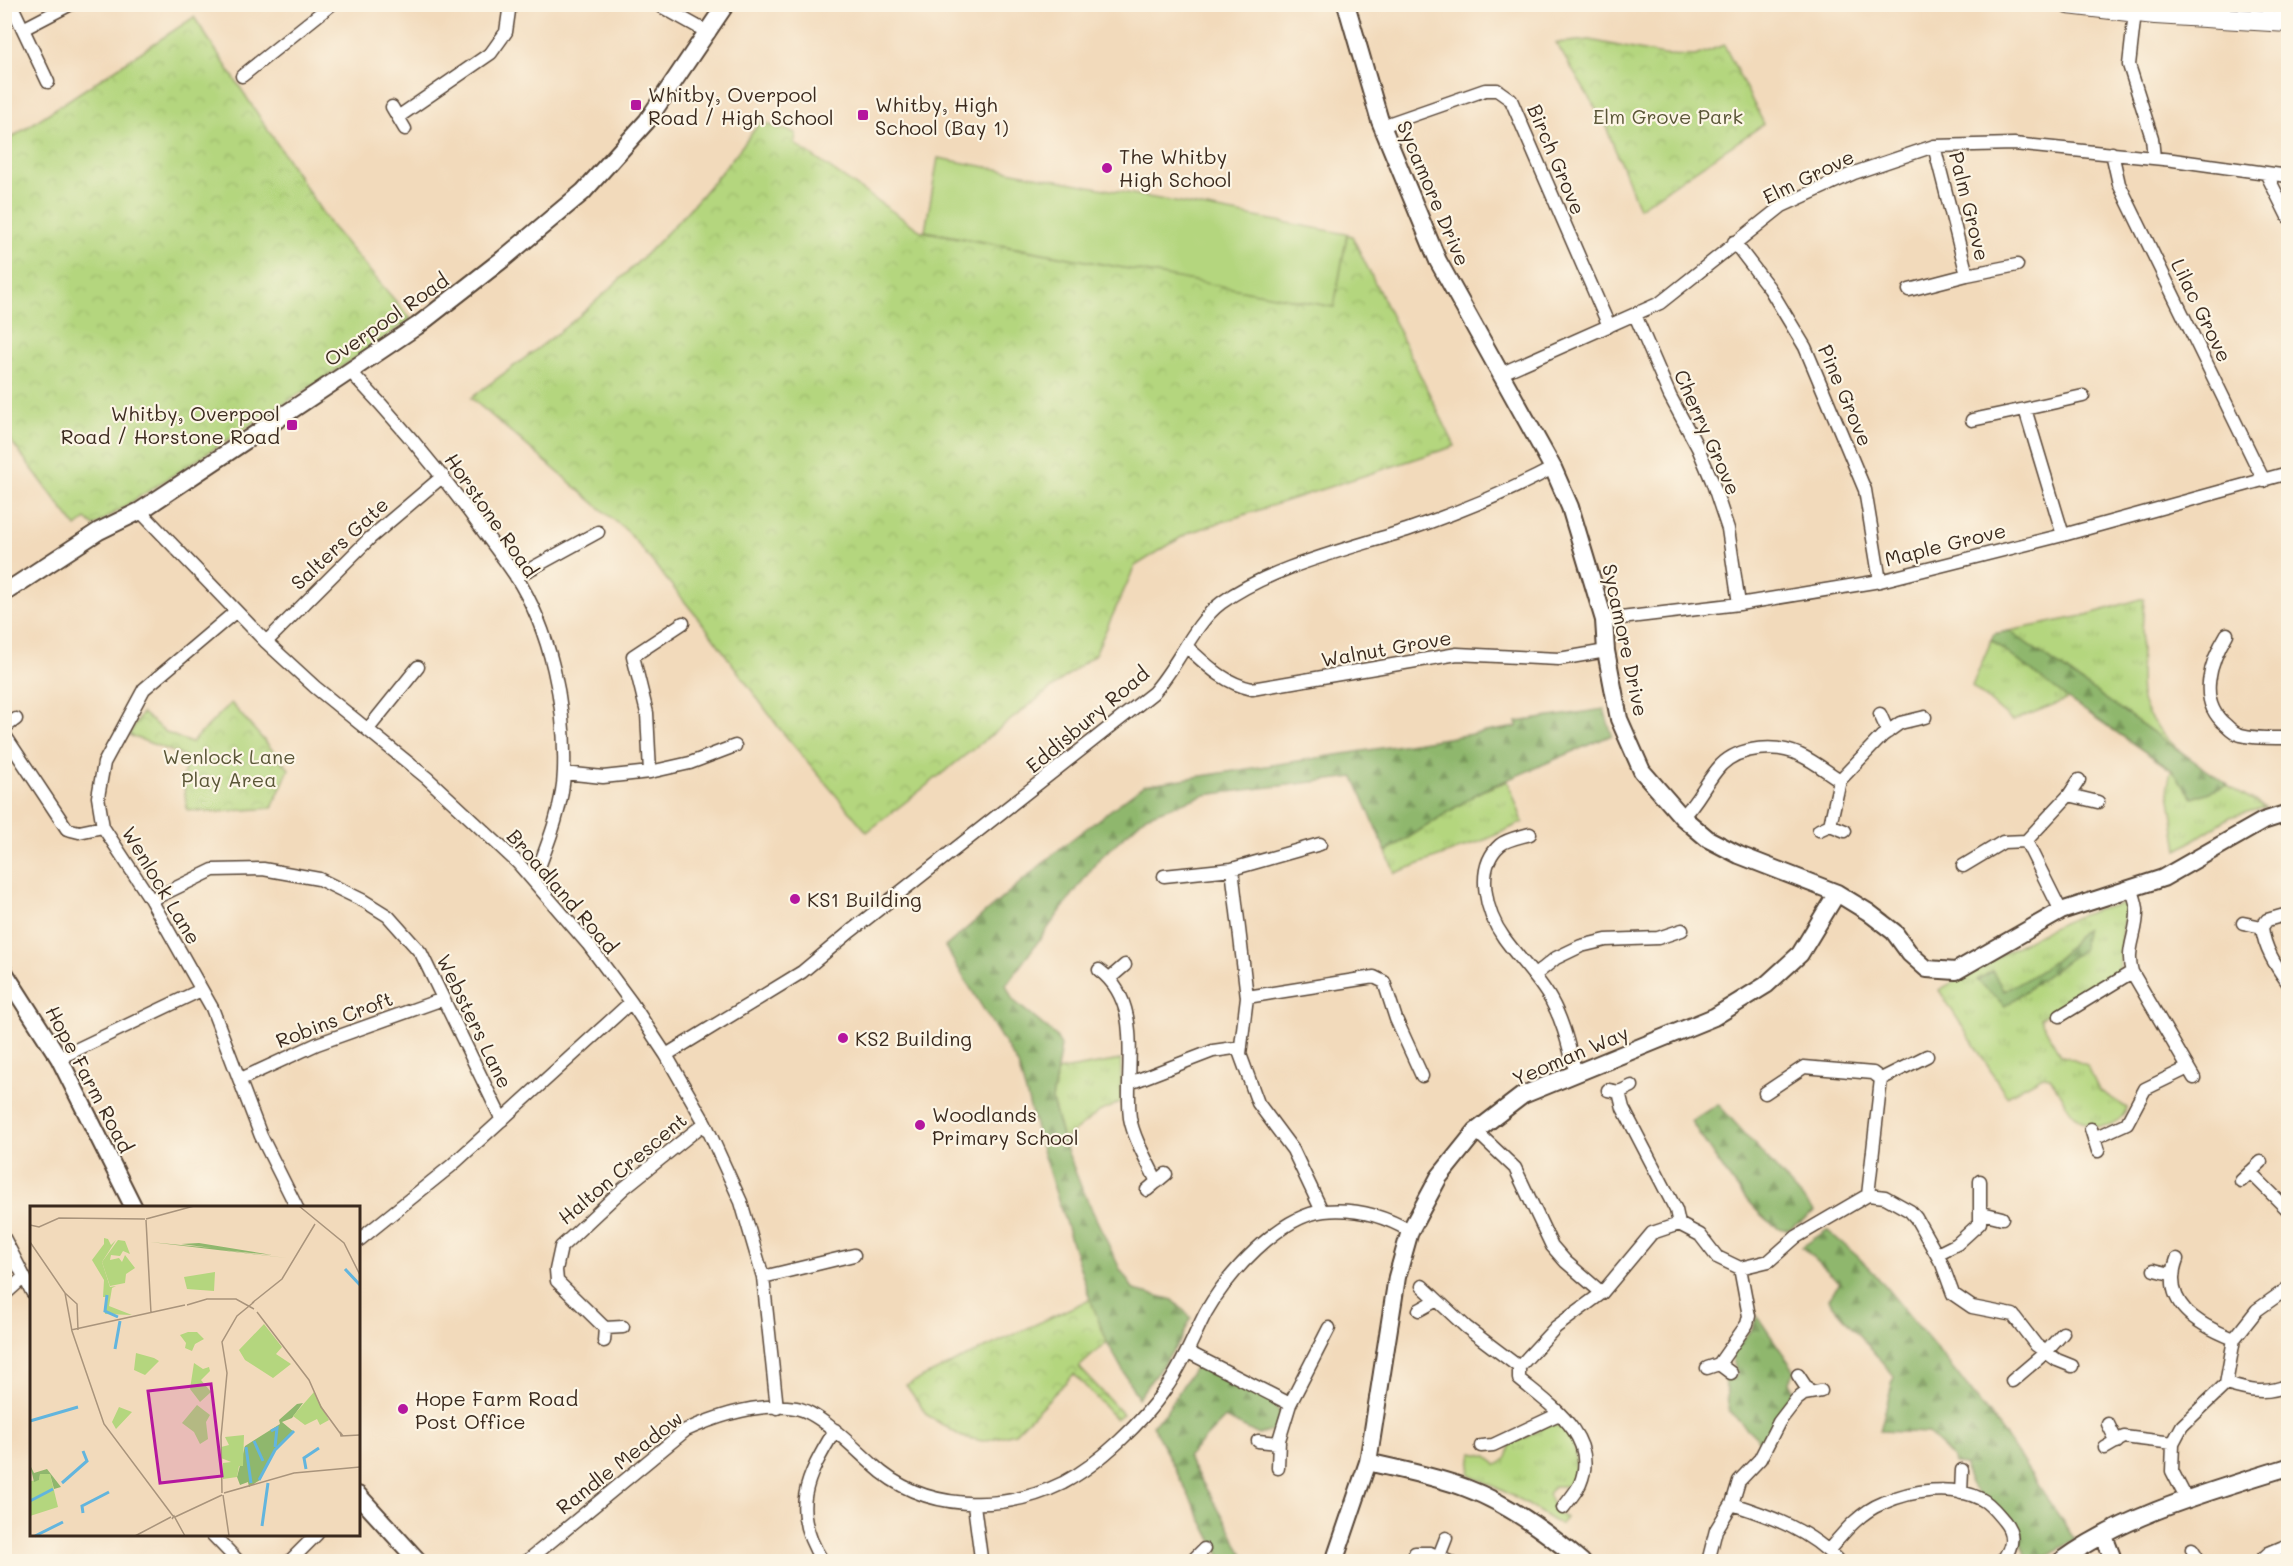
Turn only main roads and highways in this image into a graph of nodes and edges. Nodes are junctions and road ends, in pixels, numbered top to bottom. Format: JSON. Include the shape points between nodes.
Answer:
{"nodes":[{"id":1,"x":2068,"y":4,"type":"edge"},
{"id":2,"x":2289,"y":22,"type":"edge"}],
"edges":[{"from":1,"to":2,"type":"main road"}]}
